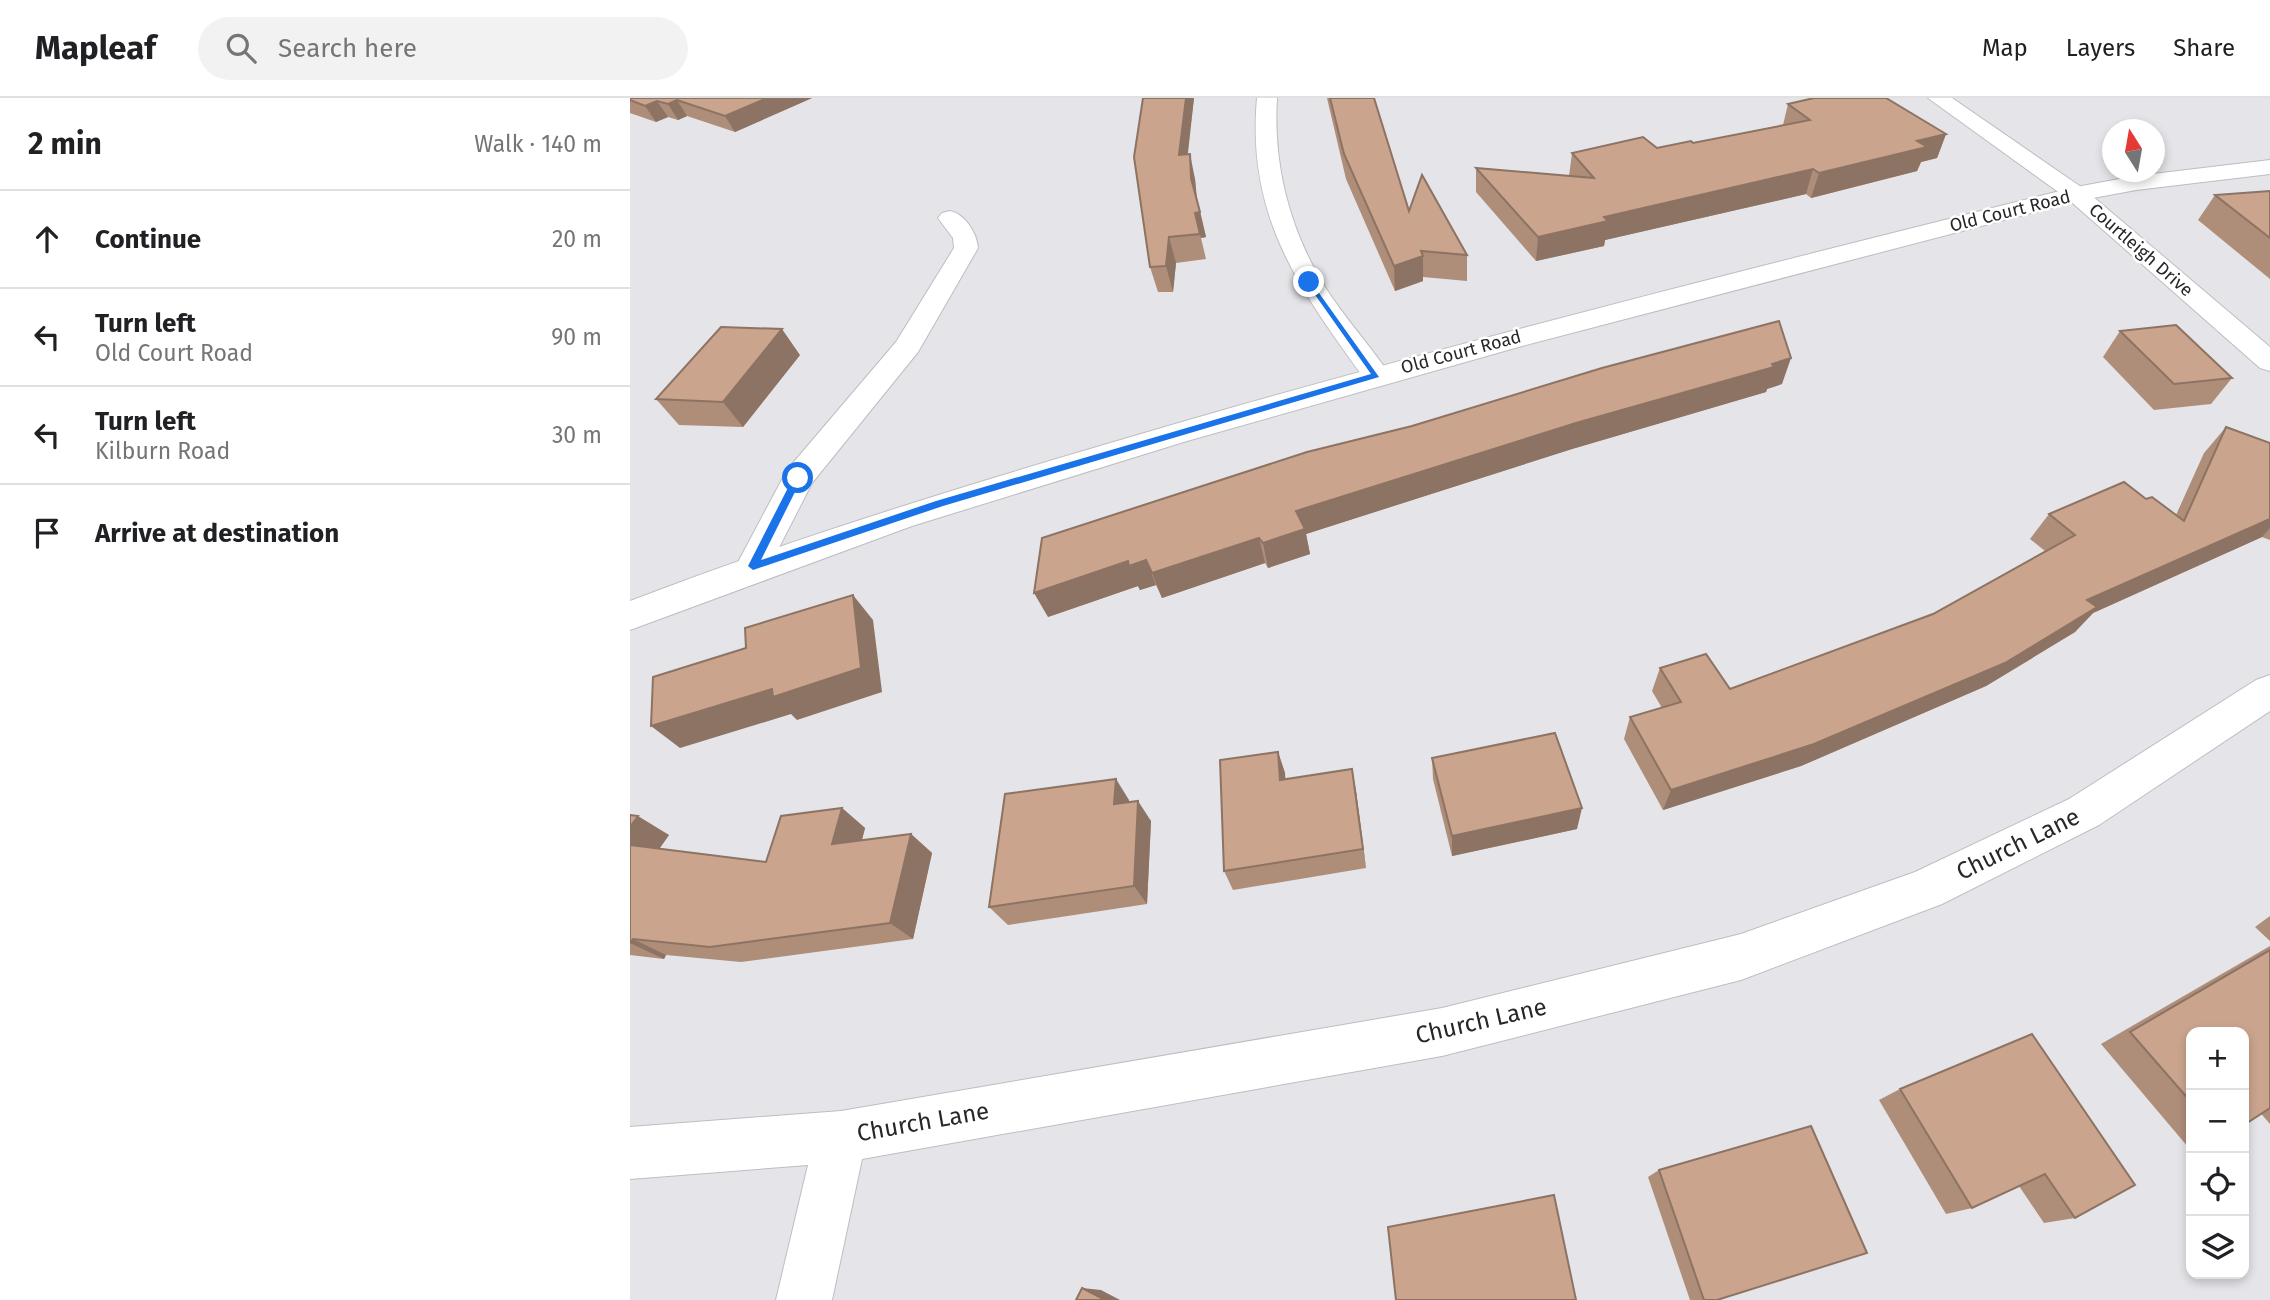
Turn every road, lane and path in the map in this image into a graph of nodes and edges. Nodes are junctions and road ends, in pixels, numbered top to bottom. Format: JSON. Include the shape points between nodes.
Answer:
{"nodes":[{"id":1,"x":1267,"y":98,"type":"edge"},
{"id":2,"x":1937,"y":98,"type":"edge"},
{"id":3,"x":2270,"y":167,"type":"edge"},
{"id":4,"x":2076,"y":194,"type":"junction"},
{"id":5,"x":950,"y":218,"type":"dead end"},
{"id":6,"x":2270,"y":362,"type":"edge"},
{"id":7,"x":1376,"y":375,"type":"junction"},
{"id":8,"x":753,"y":566,"type":"junction"},
{"id":9,"x":630,"y":616,"type":"edge"},
{"id":10,"x":2270,"y":691,"type":"edge"},
{"id":11,"x":841,"y":1137,"type":"junction"},
{"id":12,"x":630,"y":1153,"type":"edge"},
{"id":13,"x":804,"y":1300,"type":"edge"}],
"edges":[{"from":1,"to":7,"type":"street","via":[[1263,128],[1282,221],[1309,282]]},
{"from":2,"to":4,"type":"street","name":"Courtleigh Drive"},
{"from":3,"to":4,"type":"street","name":"Old Court Road"},
{"from":4,"to":6,"type":"street","name":"Courtleigh Drive"},
{"from":4,"to":7,"type":"street","name":"Old Court Road"},
{"from":5,"to":8,"type":"street","via":[[965,238],[966,248],[908,346],[798,478]]},
{"from":7,"to":8,"type":"street","name":"Old Court Road","via":[[939,503]]},
{"from":8,"to":9,"type":"street","name":"Old Court Road"},
{"from":10,"to":11,"type":"street","name":"Church Lane","via":[[2084,812],[1926,889],[1741,957],[1442,1032]]},
{"from":11,"to":12,"type":"street","name":"Church Lane"},
{"from":11,"to":13,"type":"street"}]}
